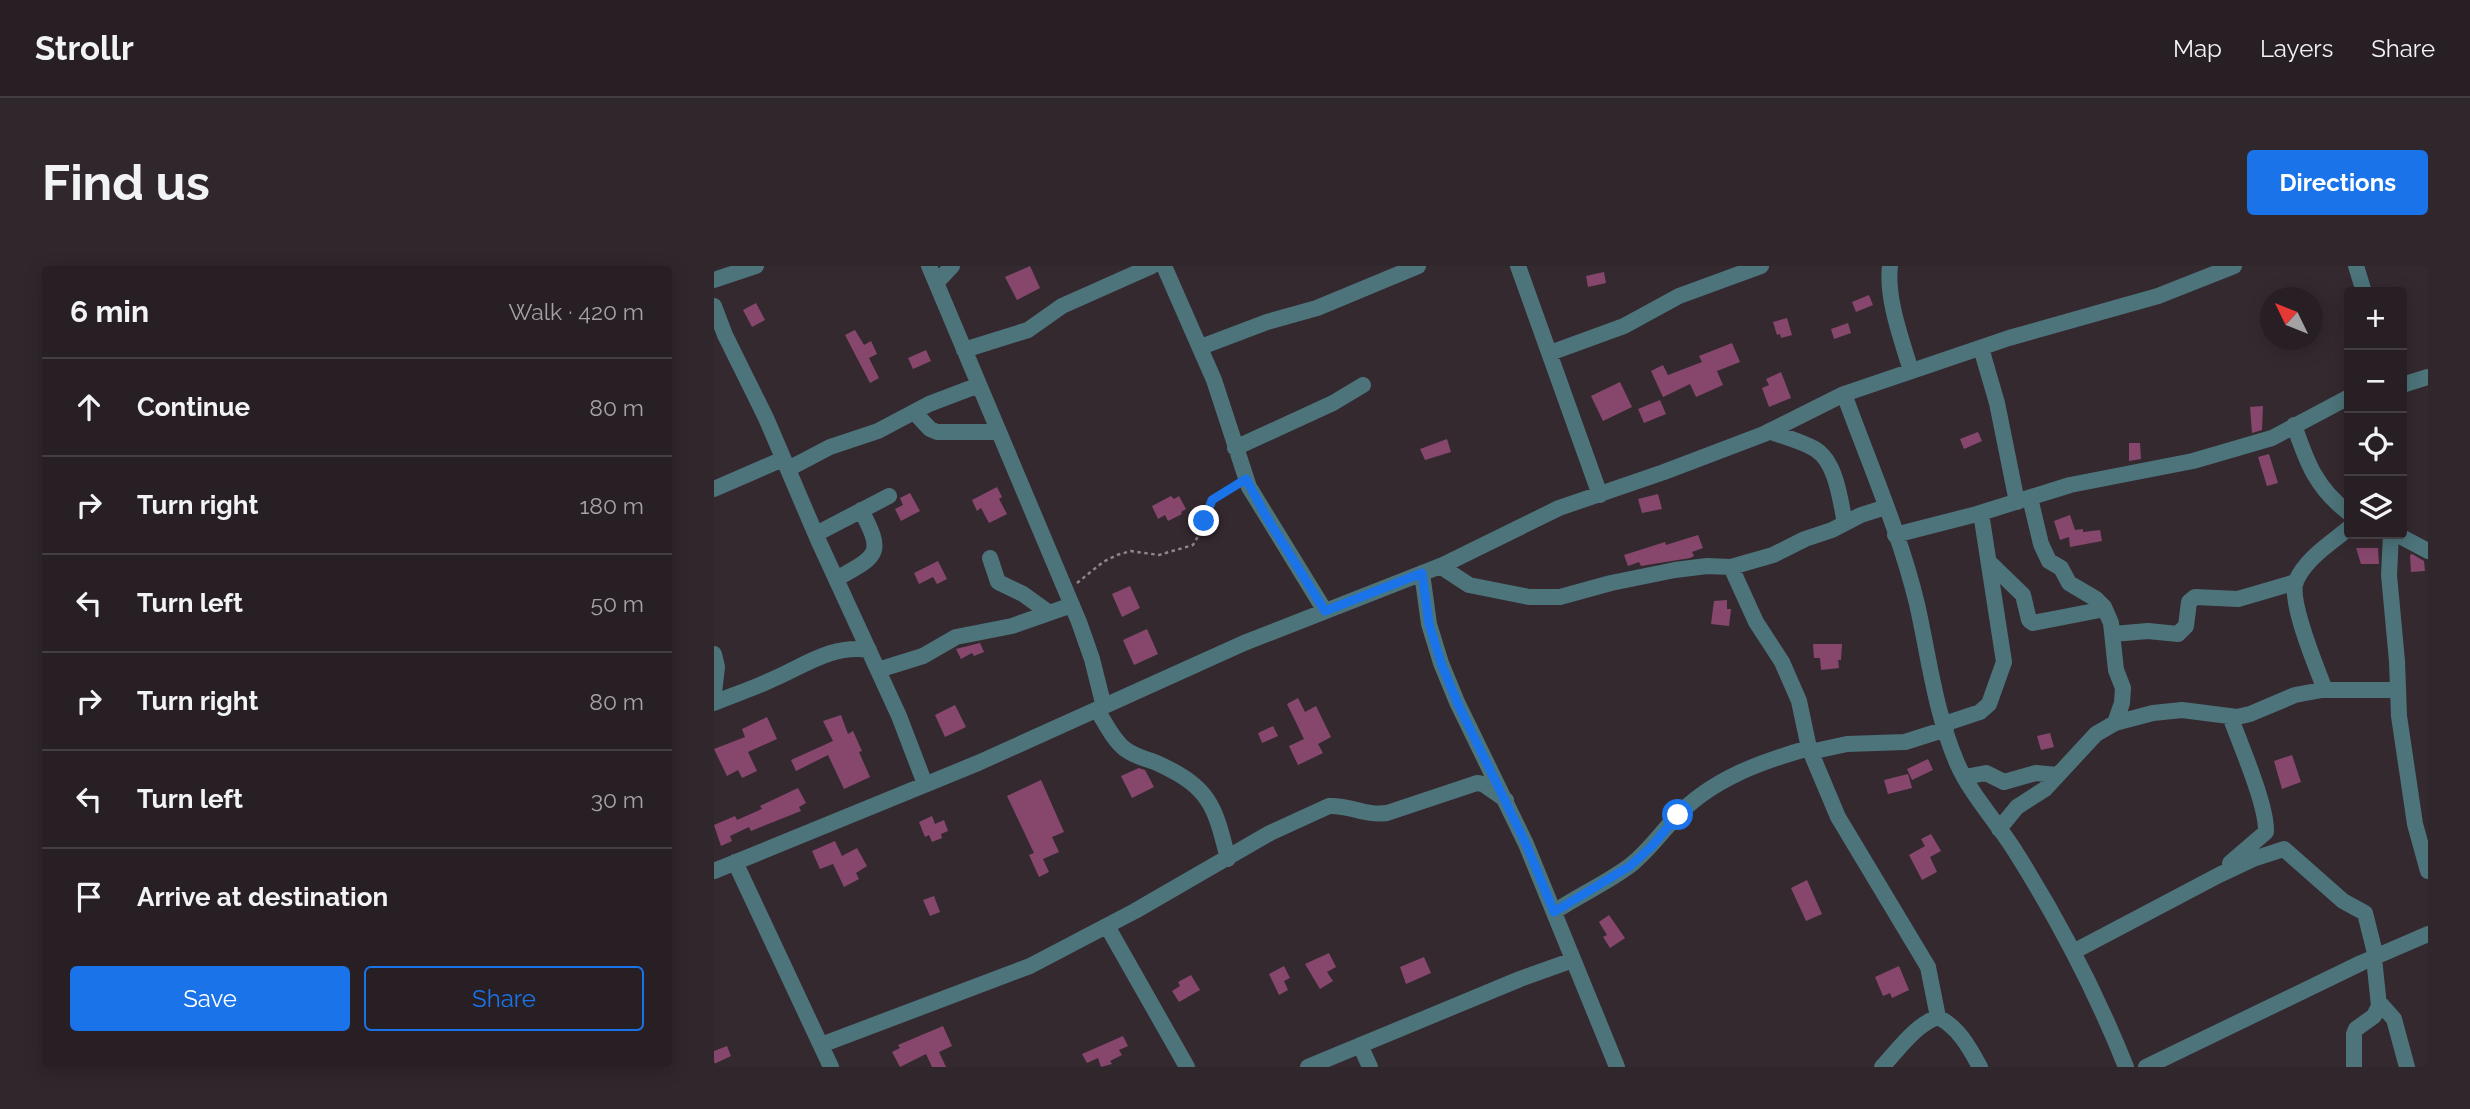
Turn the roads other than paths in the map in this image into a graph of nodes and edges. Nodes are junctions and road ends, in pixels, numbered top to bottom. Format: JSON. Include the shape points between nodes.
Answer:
{"nodes":[{"id":1,"x":756,"y":266,"type":"edge"},
{"id":2,"x":929,"y":266,"type":"edge"},
{"id":3,"x":952,"y":266,"type":"edge"},
{"id":4,"x":1152,"y":266,"type":"edge"},
{"id":5,"x":1164,"y":266,"type":"edge"},
{"id":6,"x":1418,"y":266,"type":"edge"},
{"id":7,"x":1518,"y":266,"type":"edge"},
{"id":8,"x":1761,"y":266,"type":"edge"},
{"id":9,"x":1889,"y":266,"type":"edge"},
{"id":10,"x":2234,"y":266,"type":"edge"},
{"id":11,"x":2356,"y":266,"type":"edge"},
{"id":12,"x":714,"y":280,"type":"edge"},
{"id":13,"x":937,"y":282,"type":"junction"},
{"id":14,"x":2362,"y":287,"type":"edge"},
{"id":15,"x":714,"y":306,"type":"edge"},
{"id":16,"x":1201,"y":347,"type":"junction"},
{"id":17,"x":1981,"y":348,"type":"junction"},
{"id":18,"x":964,"y":350,"type":"junction"},
{"id":19,"x":1550,"y":353,"type":"junction"},
{"id":20,"x":1911,"y":370,"type":"junction"},
{"id":21,"x":2428,"y":377,"type":"edge"},
{"id":22,"x":2407,"y":383,"type":"edge"},
{"id":23,"x":978,"y":385,"type":"junction"},
{"id":24,"x":1363,"y":385,"type":"dead end"},
{"id":25,"x":1844,"y":394,"type":"junction"},
{"id":26,"x":2344,"y":400,"type":"edge"},
{"id":27,"x":914,"y":412,"type":"junction"},
{"id":28,"x":2294,"y":425,"type":"junction"},
{"id":29,"x":1769,"y":431,"type":"junction"},
{"id":30,"x":998,"y":432,"type":"junction"},
{"id":31,"x":1235,"y":448,"type":"junction"},
{"id":32,"x":785,"y":464,"type":"junction"},
{"id":33,"x":714,"y":489,"type":"edge"},
{"id":34,"x":1600,"y":495,"type":"junction"},
{"id":35,"x":888,"y":496,"type":"dead end"},
{"id":36,"x":2024,"y":500,"type":"junction"},
{"id":37,"x":1886,"y":507,"type":"junction"},
{"id":38,"x":2344,"y":509,"type":"edge"},
{"id":39,"x":861,"y":510,"type":"junction"},
{"id":40,"x":1981,"y":513,"type":"junction"},
{"id":41,"x":1845,"y":523,"type":"junction"},
{"id":42,"x":2344,"y":532,"type":"edge"},
{"id":43,"x":816,"y":534,"type":"junction"},
{"id":44,"x":1895,"y":535,"type":"junction"},
{"id":45,"x":2393,"y":539,"type":"edge"},
{"id":46,"x":2404,"y":539,"type":"edge"},
{"id":47,"x":2428,"y":551,"type":"edge"},
{"id":48,"x":990,"y":558,"type":"dead end"},
{"id":49,"x":1989,"y":562,"type":"junction"},
{"id":50,"x":1440,"y":566,"type":"junction"},
{"id":51,"x":1731,"y":567,"type":"junction"},
{"id":52,"x":1422,"y":573,"type":"junction"},
{"id":53,"x":836,"y":579,"type":"junction"},
{"id":54,"x":2296,"y":582,"type":"junction"},
{"id":55,"x":1070,"y":599,"type":"junction"},
{"id":56,"x":2105,"y":609,"type":"junction"},
{"id":57,"x":1325,"y":611,"type":"junction"},
{"id":58,"x":1048,"y":612,"type":"junction"},
{"id":59,"x":2113,"y":634,"type":"junction"},
{"id":60,"x":869,"y":650,"type":"junction"},
{"id":61,"x":714,"y":654,"type":"edge"},
{"id":62,"x":878,"y":670,"type":"junction"},
{"id":63,"x":2325,"y":690,"type":"junction"},
{"id":64,"x":2398,"y":690,"type":"junction"},
{"id":65,"x":714,"y":693,"type":"edge"},
{"id":66,"x":714,"y":703,"type":"edge"},
{"id":67,"x":1100,"y":708,"type":"junction"},
{"id":68,"x":2230,"y":716,"type":"junction"},
{"id":69,"x":2115,"y":723,"type":"junction"},
{"id":70,"x":1945,"y":726,"type":"junction"},
{"id":71,"x":1809,"y":750,"type":"junction"},
{"id":72,"x":2057,"y":775,"type":"junction"},
{"id":73,"x":1965,"y":777,"type":"junction"},
{"id":74,"x":925,"y":784,"type":"junction"},
{"id":75,"x":1506,"y":800,"type":"junction"},
{"id":76,"x":1999,"y":829,"type":"junction"},
{"id":77,"x":1228,"y":859,"type":"junction"},
{"id":78,"x":735,"y":862,"type":"junction"},
{"id":79,"x":714,"y":871,"type":"edge"},
{"id":80,"x":2428,"y":871,"type":"edge"},
{"id":81,"x":2218,"y":875,"type":"junction"},
{"id":82,"x":1554,"y":912,"type":"junction"},
{"id":83,"x":1107,"y":926,"type":"junction"},
{"id":84,"x":2428,"y":934,"type":"edge"},
{"id":85,"x":2073,"y":952,"type":"junction"},
{"id":86,"x":2375,"y":957,"type":"junction"},
{"id":87,"x":1573,"y":960,"type":"junction"},
{"id":88,"x":2379,"y":1002,"type":"junction"},
{"id":89,"x":1938,"y":1017,"type":"junction"},
{"id":90,"x":821,"y":1045,"type":"junction"},
{"id":91,"x":1360,"y":1045,"type":"junction"},
{"id":92,"x":831,"y":1067,"type":"edge"},
{"id":93,"x":1187,"y":1067,"type":"edge"},
{"id":94,"x":1308,"y":1067,"type":"edge"},
{"id":95,"x":1370,"y":1067,"type":"edge"},
{"id":96,"x":1617,"y":1067,"type":"edge"},
{"id":97,"x":1882,"y":1067,"type":"edge"},
{"id":98,"x":1980,"y":1067,"type":"edge"},
{"id":99,"x":2126,"y":1067,"type":"edge"},
{"id":100,"x":2146,"y":1067,"type":"edge"},
{"id":101,"x":2354,"y":1067,"type":"edge"},
{"id":102,"x":2407,"y":1067,"type":"edge"}],
"edges":[{"from":1,"to":12,"type":"street"},
{"from":2,"to":13,"type":"street"},
{"from":3,"to":13,"type":"street"},
{"from":4,"to":18,"type":"street","via":[[1062,306],[1028,330]]},
{"from":5,"to":16,"type":"street"},
{"from":6,"to":16,"type":"street","via":[[1317,308]]},
{"from":7,"to":19,"type":"street"},
{"from":8,"to":19,"type":"street","via":[[1679,296],[1624,326]]},
{"from":9,"to":20,"type":"street","via":[[1899,333]]},
{"from":10,"to":17,"type":"street","via":[[2158,296]]},
{"from":11,"to":14,"type":"street"},
{"from":13,"to":18,"type":"street"},
{"from":15,"to":32,"type":"street"},
{"from":16,"to":31,"type":"street"},
{"from":17,"to":20,"type":"street"},
{"from":17,"to":36,"type":"street"},
{"from":18,"to":23,"type":"street"},
{"from":19,"to":34,"type":"street"},
{"from":20,"to":25,"type":"street"},
{"from":21,"to":22,"type":"street"},
{"from":23,"to":27,"type":"street"},
{"from":23,"to":30,"type":"street"},
{"from":24,"to":31,"type":"street"},
{"from":25,"to":29,"type":"street"},
{"from":25,"to":37,"type":"street"},
{"from":26,"to":28,"type":"street"},
{"from":27,"to":30,"type":"street","via":[[937,432]]},
{"from":27,"to":32,"type":"street","via":[[878,431]]},
{"from":28,"to":36,"type":"street","via":[[2272,438],[2193,461],[2070,485]]},
{"from":28,"to":38,"type":"street","via":[[2308,466],[2320,486]]},
{"from":29,"to":34,"type":"street"},
{"from":29,"to":41,"type":"street","via":[[1816,450],[1824,458]]},
{"from":30,"to":55,"type":"street"},
{"from":31,"to":57,"type":"street","via":[[1267,518]]},
{"from":32,"to":33,"type":"street"},
{"from":32,"to":43,"type":"street"},
{"from":34,"to":50,"type":"street","via":[[1559,508]]},
{"from":35,"to":39,"type":"street"},
{"from":36,"to":40,"type":"street"},
{"from":36,"to":56,"type":"street","via":[[2049,561],[2061,568],[2069,583]]},
{"from":37,"to":41,"type":"street"},
{"from":37,"to":44,"type":"street"},
{"from":39,"to":43,"type":"street"},
{"from":39,"to":53,"type":"street","via":[[874,535],[875,549],[862,564]]},
{"from":40,"to":44,"type":"street"},
{"from":40,"to":49,"type":"street"},
{"from":41,"to":51,"type":"street","via":[[1773,555]]},
{"from":42,"to":54,"type":"street","via":[[2312,558]]},
{"from":43,"to":53,"type":"street"},
{"from":44,"to":70,"type":"street","via":[[1917,603]]},
{"from":45,"to":64,"type":"street","via":[[2389,575]]},
{"from":46,"to":47,"type":"street"},
{"from":48,"to":58,"type":"street","via":[[998,582]]},
{"from":49,"to":56,"type":"street","via":[[2023,595],[2033,623]]},
{"from":49,"to":70,"type":"street","via":[[2004,648],[2001,675],[1989,704]]},
{"from":50,"to":51,"type":"street","via":[[1469,585],[1529,597],[1560,597],[1675,570]]},
{"from":50,"to":52,"type":"street"},
{"from":51,"to":71,"type":"street","via":[[1799,701]]},
{"from":52,"to":57,"type":"street"},
{"from":52,"to":75,"type":"street","via":[[1429,624],[1441,663]]},
{"from":53,"to":60,"type":"street"},
{"from":54,"to":59,"type":"street","via":[[2238,599],[2195,597],[2189,602],[2186,626],[2178,634]]},
{"from":54,"to":63,"type":"street","via":[[2297,607]]},
{"from":55,"to":58,"type":"street"},
{"from":55,"to":67,"type":"street","via":[[1092,659]]},
{"from":56,"to":59,"type":"street"},
{"from":57,"to":67,"type":"street"},
{"from":58,"to":62,"type":"street","via":[[1012,626],[956,637],[923,656]]},
{"from":59,"to":69,"type":"street","via":[[2116,670],[2123,688]]},
{"from":60,"to":62,"type":"street"},
{"from":60,"to":66,"type":"street","via":[[834,651]]},
{"from":61,"to":65,"type":"street"},
{"from":62,"to":74,"type":"street"},
{"from":63,"to":64,"type":"street"},
{"from":63,"to":68,"type":"street"},
{"from":64,"to":80,"type":"street","via":[[2406,777]]},
{"from":67,"to":74,"type":"street"},
{"from":67,"to":77,"type":"street","via":[[1126,750],[1159,764],[1204,793],[1213,807]]},
{"from":68,"to":69,"type":"street","via":[[2182,710]]},
{"from":68,"to":81,"type":"street","via":[[2266,832]]},
{"from":69,"to":72,"type":"street","via":[[2096,734]]},
{"from":70,"to":71,"type":"street","via":[[1916,740]]},
{"from":70,"to":73,"type":"street"},
{"from":71,"to":82,"type":"street","via":[[1759,763],[1730,777],[1678,815],[1630,866]]},
{"from":71,"to":89,"type":"street","via":[[1838,817],[1928,967]]},
{"from":72,"to":73,"type":"street","via":[[2036,774],[2004,782],[1986,772]]},
{"from":72,"to":76,"type":"street","via":[[2017,807]]},
{"from":73,"to":76,"type":"street"},
{"from":74,"to":78,"type":"street"},
{"from":75,"to":77,"type":"street","via":[[1477,783],[1387,813],[1329,806]]},
{"from":75,"to":82,"type":"street"},
{"from":76,"to":85,"type":"street"},
{"from":77,"to":83,"type":"street"},
{"from":78,"to":79,"type":"street"},
{"from":78,"to":90,"type":"street"},
{"from":81,"to":85,"type":"street"},
{"from":81,"to":86,"type":"street","via":[[2270,853],[2288,851],[2343,901],[2365,913]]},
{"from":82,"to":87,"type":"street"},
{"from":83,"to":90,"type":"street","via":[[1030,966]]},
{"from":83,"to":93,"type":"street"},
{"from":84,"to":86,"type":"street"},
{"from":85,"to":99,"type":"street"},
{"from":86,"to":88,"type":"street"},
{"from":86,"to":100,"type":"street"},
{"from":87,"to":91,"type":"street"},
{"from":87,"to":96,"type":"street"},
{"from":88,"to":101,"type":"street","via":[[2374,1016],[2354,1034]]},
{"from":88,"to":102,"type":"street","via":[[2394,1019]]},
{"from":89,"to":97,"type":"street","via":[[1929,1020]]},
{"from":89,"to":98,"type":"street","via":[[1963,1038]]},
{"from":90,"to":92,"type":"street"},
{"from":91,"to":94,"type":"street"},
{"from":91,"to":95,"type":"street"}]}
